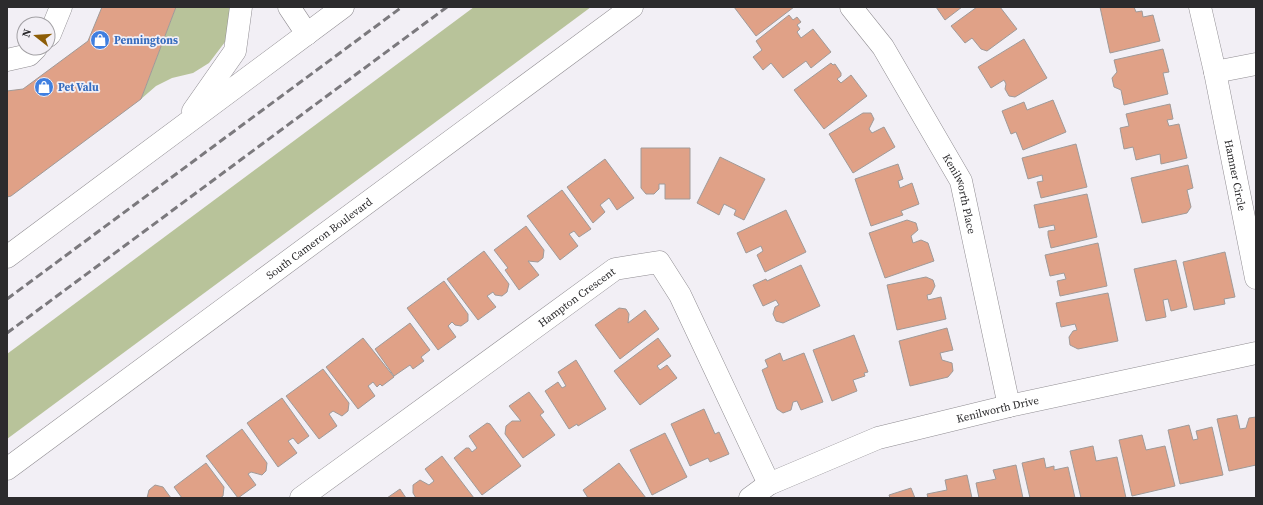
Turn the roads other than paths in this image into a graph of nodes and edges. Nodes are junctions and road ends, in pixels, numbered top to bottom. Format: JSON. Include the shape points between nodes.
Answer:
{"nodes":[{"id":1,"x":61,"y":7,"type":"edge"},
{"id":2,"x":241,"y":7,"type":"edge"},
{"id":3,"x":289,"y":7,"type":"edge"},
{"id":4,"x":343,"y":7,"type":"edge"},
{"id":5,"x":632,"y":7,"type":"edge"},
{"id":6,"x":851,"y":7,"type":"edge"},
{"id":7,"x":1200,"y":7,"type":"edge"},
{"id":8,"x":56,"y":19,"type":"edge"},
{"id":9,"x":307,"y":34,"type":"junction"},
{"id":10,"x":25,"y":56,"type":"edge"},
{"id":11,"x":7,"y":60,"type":"edge"},
{"id":12,"x":1256,"y":64,"type":"edge"},
{"id":13,"x":1215,"y":72,"type":"junction"},
{"id":14,"x":182,"y":127,"type":"junction"},
{"id":15,"x":7,"y":257,"type":"edge"},
{"id":16,"x":1256,"y":278,"type":"edge"},
{"id":17,"x":1256,"y":353,"type":"edge"},
{"id":18,"x":1009,"y":406,"type":"junction"},
{"id":19,"x":7,"y":469,"type":"edge"},
{"id":20,"x":769,"y":484,"type":"junction"},
{"id":21,"x":301,"y":498,"type":"edge"},
{"id":22,"x":750,"y":498,"type":"edge"}],
"edges":[{"from":1,"to":8,"type":"street"},
{"from":2,"to":14,"type":"street","via":[[235,51]]},
{"from":3,"to":9,"type":"street"},
{"from":4,"to":9,"type":"street"},
{"from":5,"to":19,"type":"street","name":"South Cameron Boulevard"},
{"from":6,"to":18,"type":"street","name":"Kenilworth Place","via":[[883,47],[961,181]]},
{"from":7,"to":13,"type":"street","name":"Hamner Circle"},
{"from":9,"to":14,"type":"street"},
{"from":10,"to":11,"type":"street"},
{"from":12,"to":13,"type":"street"},
{"from":13,"to":16,"type":"street","name":"Hamner Circle"},
{"from":14,"to":15,"type":"street"},
{"from":17,"to":18,"type":"street","name":"Kenilworth Drive"},
{"from":18,"to":20,"type":"street","name":"Kenilworth Drive","via":[[878,438]]},
{"from":20,"to":21,"type":"street","name":"Hampton Crescent","via":[[680,295],[659,262],[615,269]]},
{"from":20,"to":22,"type":"street","name":"Kenilworth Drive"}]}
